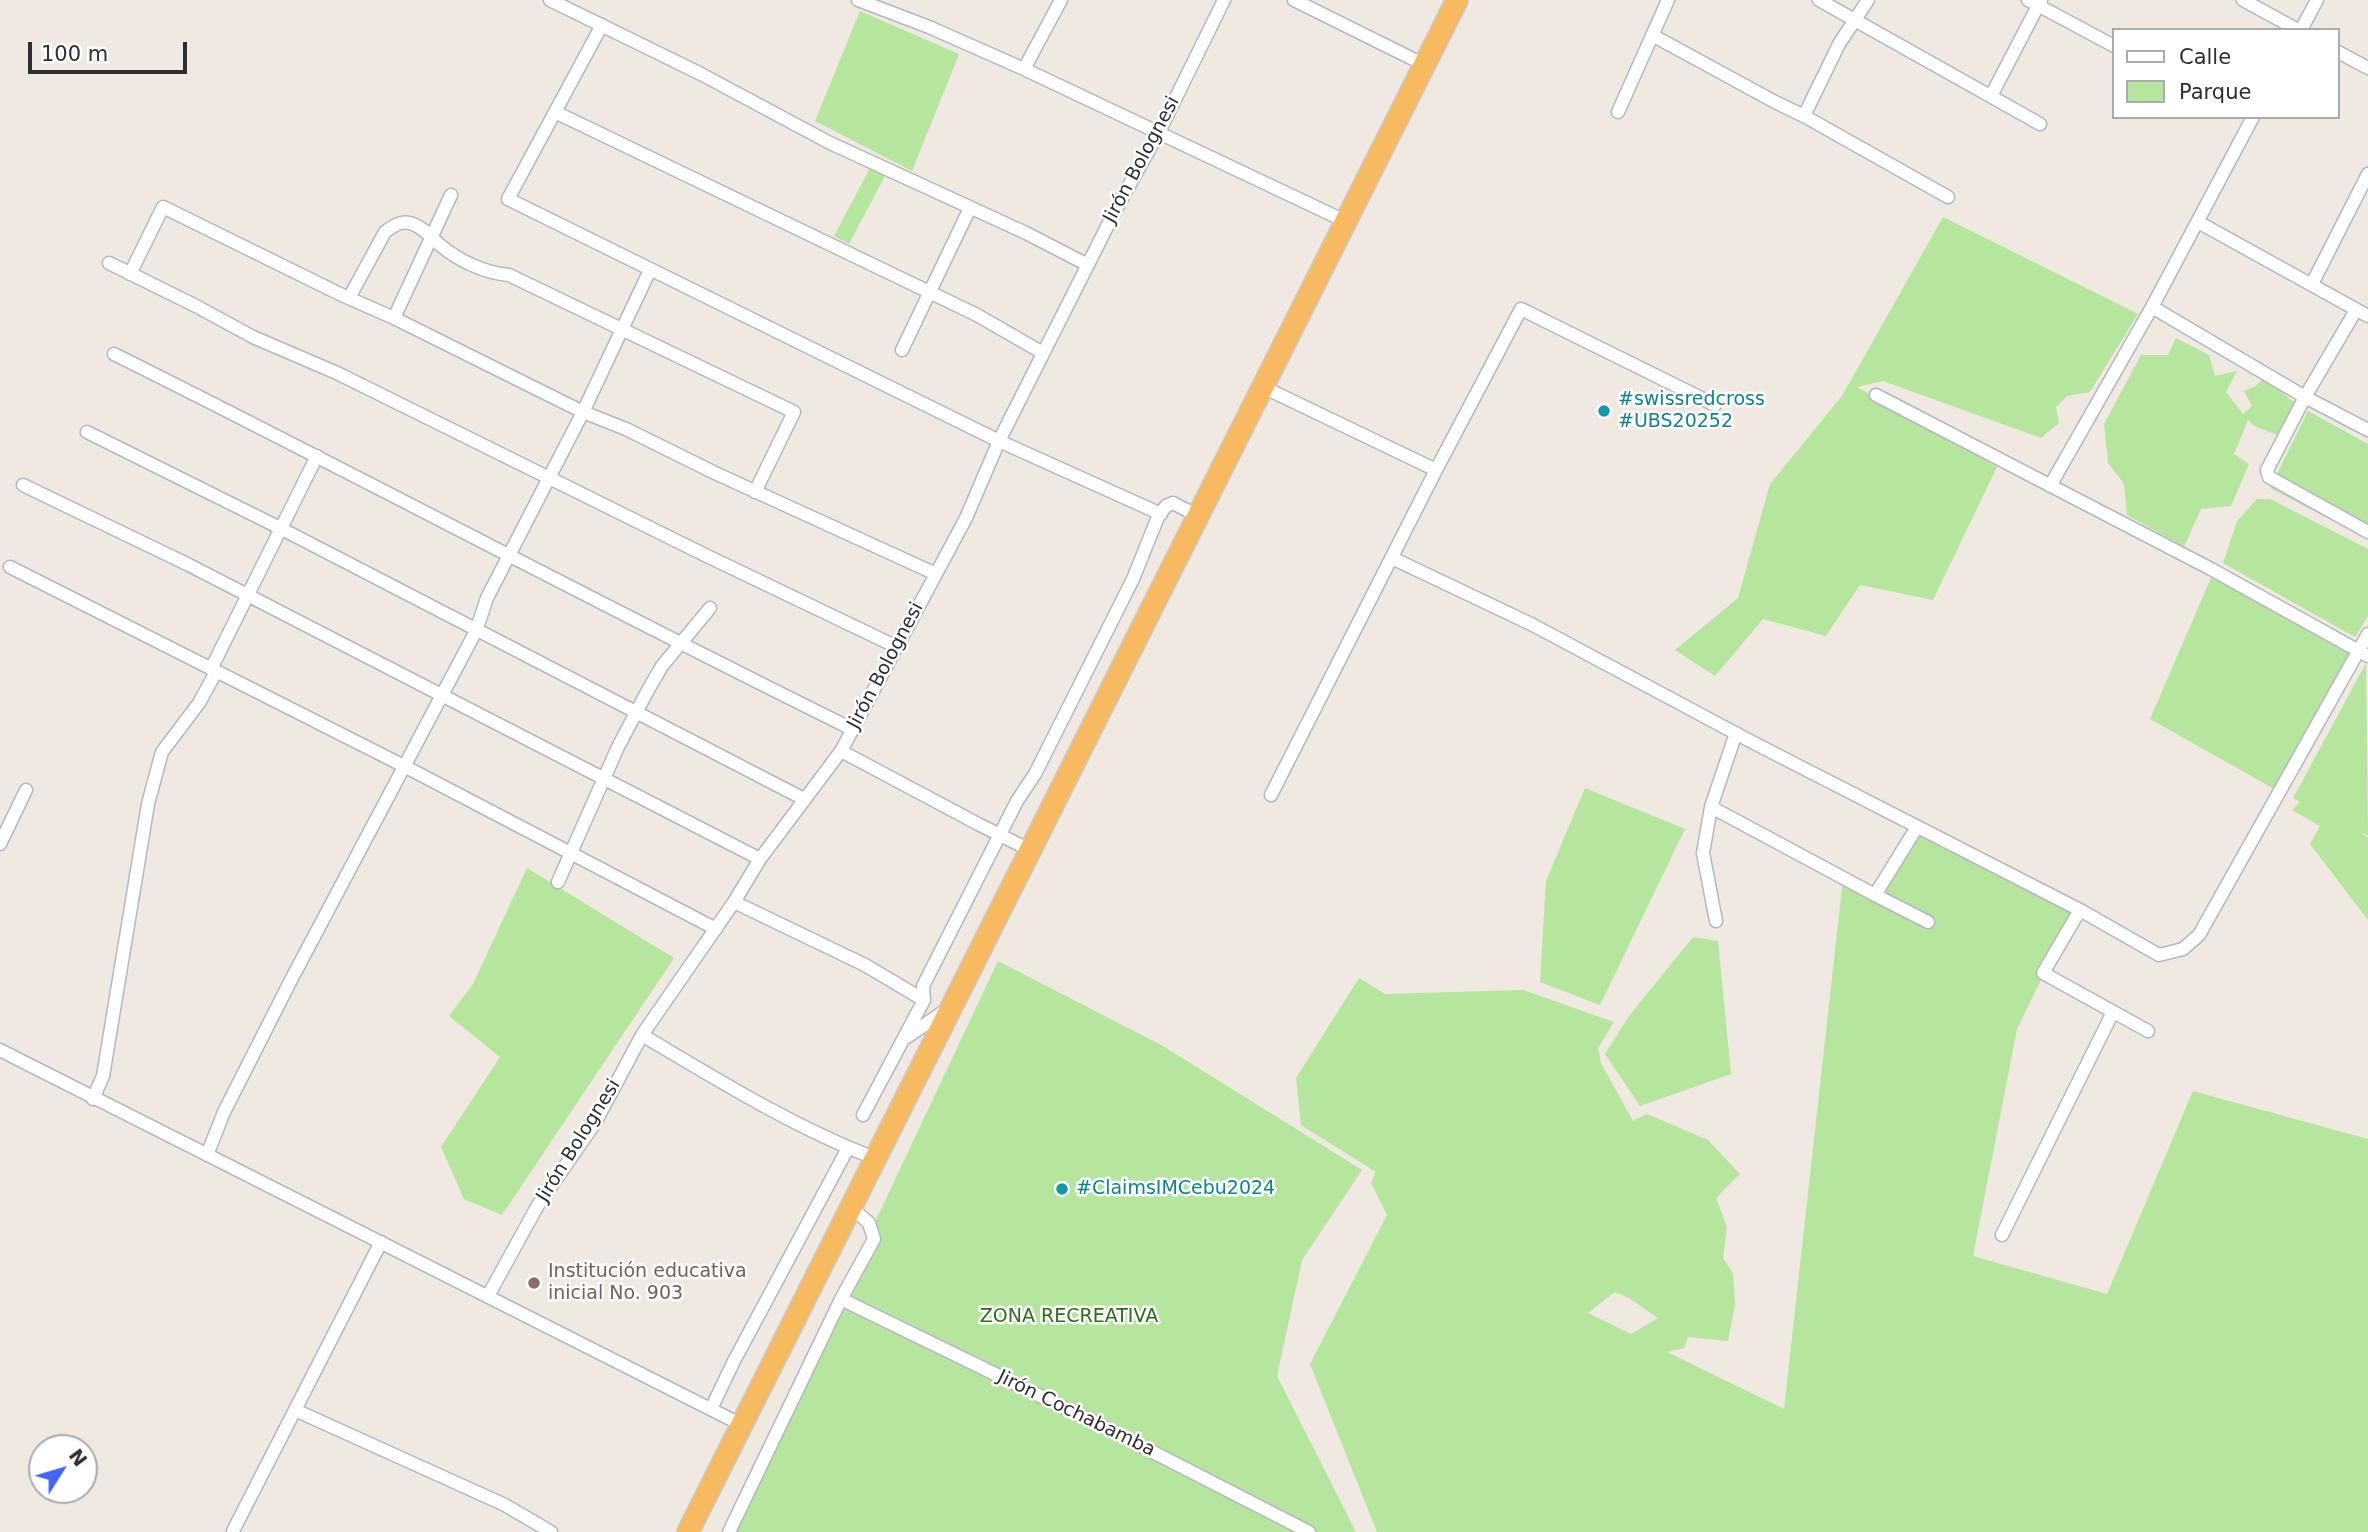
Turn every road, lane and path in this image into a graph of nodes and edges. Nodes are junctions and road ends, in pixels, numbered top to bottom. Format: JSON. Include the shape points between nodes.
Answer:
{"nodes":[{"id":1,"x":550,"y":0,"type":"edge"},
{"id":2,"x":1061,"y":0,"type":"edge"},
{"id":3,"x":1224,"y":0,"type":"edge"},
{"id":4,"x":1294,"y":0,"type":"edge"},
{"id":5,"x":1457,"y":0,"type":"edge"},
{"id":6,"x":1668,"y":0,"type":"edge"},
{"id":7,"x":1819,"y":0,"type":"edge"},
{"id":8,"x":1868,"y":0,"type":"edge"},
{"id":9,"x":2243,"y":0,"type":"edge"},
{"id":10,"x":2317,"y":0,"type":"edge"},
{"id":11,"x":861,"y":1,"type":"edge"},
{"id":12,"x":2036,"y":2,"type":"edge"},
{"id":13,"x":1855,"y":19,"type":"junction"},
{"id":14,"x":602,"y":25,"type":"junction"},
{"id":15,"x":2296,"y":28,"type":"edge"},
{"id":16,"x":2301,"y":28,"type":"edge"},
{"id":17,"x":1652,"y":35,"type":"junction"},
{"id":18,"x":2112,"y":45,"type":"edge"},
{"id":19,"x":2340,"y":53,"type":"edge"},
{"id":20,"x":1425,"y":65,"type":"junction"},
{"id":21,"x":2368,"y":68,"type":"edge"},
{"id":22,"x":1024,"y":69,"type":"junction"},
{"id":23,"x":1991,"y":96,"type":"junction"},
{"id":24,"x":1618,"y":112,"type":"dead end"},
{"id":25,"x":555,"y":113,"type":"junction"},
{"id":26,"x":1804,"y":116,"type":"junction"},
{"id":27,"x":2251,"y":119,"type":"edge"},
{"id":28,"x":2040,"y":124,"type":"dead end"},
{"id":29,"x":1159,"y":132,"type":"junction"},
{"id":30,"x":2368,"y":174,"type":"edge"},
{"id":31,"x":451,"y":195,"type":"dead end"},
{"id":32,"x":1948,"y":197,"type":"dead end"},
{"id":33,"x":970,"y":208,"type":"junction"},
{"id":34,"x":1345,"y":221,"type":"junction"},
{"id":35,"x":2198,"y":222,"type":"junction"},
{"id":36,"x":432,"y":237,"type":"junction"},
{"id":37,"x":109,"y":263,"type":"dead end"},
{"id":38,"x":1088,"y":265,"type":"junction"},
{"id":39,"x":650,"y":270,"type":"junction"},
{"id":40,"x":130,"y":274,"type":"junction"},
{"id":41,"x":2312,"y":284,"type":"junction"},
{"id":42,"x":929,"y":291,"type":"junction"},
{"id":43,"x":349,"y":298,"type":"junction"},
{"id":44,"x":2152,"y":307,"type":"junction"},
{"id":45,"x":2362,"y":313,"type":"edge"},
{"id":46,"x":394,"y":318,"type":"junction"},
{"id":47,"x":621,"y":330,"type":"junction"},
{"id":48,"x":902,"y":350,"type":"dead end"},
{"id":49,"x":1043,"y":352,"type":"junction"},
{"id":50,"x":114,"y":354,"type":"dead end"},
{"id":51,"x":1261,"y":386,"type":"junction"},
{"id":52,"x":1876,"y":395,"type":"dead end"},
{"id":53,"x":2305,"y":397,"type":"junction"},
{"id":54,"x":1715,"y":405,"type":"dead end"},
{"id":55,"x":583,"y":412,"type":"junction"},
{"id":56,"x":2368,"y":430,"type":"edge"},
{"id":57,"x":87,"y":432,"type":"dead end"},
{"id":58,"x":999,"y":441,"type":"junction"},
{"id":59,"x":317,"y":456,"type":"junction"},
{"id":60,"x":1436,"y":470,"type":"junction"},
{"id":61,"x":549,"y":478,"type":"junction"},
{"id":62,"x":23,"y":485,"type":"dead end"},
{"id":63,"x":2050,"y":485,"type":"junction"},
{"id":64,"x":755,"y":492,"type":"junction"},
{"id":65,"x":1161,"y":514,"type":"junction"},
{"id":66,"x":1198,"y":516,"type":"junction"},
{"id":67,"x":280,"y":528,"type":"junction"},
{"id":68,"x":2368,"y":532,"type":"edge"},
{"id":69,"x":509,"y":557,"type":"junction"},
{"id":70,"x":1392,"y":558,"type":"junction"},
{"id":71,"x":10,"y":567,"type":"dead end"},
{"id":72,"x":936,"y":574,"type":"junction"},
{"id":73,"x":246,"y":595,"type":"junction"},
{"id":74,"x":710,"y":608,"type":"dead end"},
{"id":75,"x":476,"y":631,"type":"junction"},
{"id":76,"x":2368,"y":634,"type":"edge"},
{"id":77,"x":679,"y":644,"type":"junction"},
{"id":78,"x":897,"y":646,"type":"junction"},
{"id":79,"x":2363,"y":654,"type":"edge"},
{"id":80,"x":213,"y":671,"type":"junction"},
{"id":81,"x":441,"y":695,"type":"junction"},
{"id":82,"x":636,"y":714,"type":"junction"},
{"id":83,"x":852,"y":729,"type":"junction"},
{"id":84,"x":1736,"y":733,"type":"junction"},
{"id":85,"x":841,"y":751,"type":"junction"},
{"id":86,"x":404,"y":766,"type":"junction"},
{"id":87,"x":605,"y":780,"type":"junction"},
{"id":88,"x":26,"y":790,"type":"dead end"},
{"id":89,"x":1271,"y":795,"type":"dead end"},
{"id":90,"x":804,"y":799,"type":"junction"},
{"id":91,"x":1711,"y":807,"type":"junction"},
{"id":92,"x":1917,"y":827,"type":"junction"},
{"id":93,"x":1001,"y":836,"type":"junction"},
{"id":94,"x":0,"y":844,"type":"edge"},
{"id":95,"x":1030,"y":850,"type":"junction"},
{"id":96,"x":572,"y":853,"type":"junction"},
{"id":97,"x":760,"y":859,"type":"junction"},
{"id":98,"x":558,"y":882,"type":"dead end"},
{"id":99,"x":1875,"y":895,"type":"junction"},
{"id":100,"x":734,"y":902,"type":"junction"},
{"id":101,"x":2080,"y":910,"type":"junction"},
{"id":102,"x":1716,"y":921,"type":"dead end"},
{"id":103,"x":1928,"y":922,"type":"dead end"},
{"id":104,"x":716,"y":929,"type":"junction"},
{"id":105,"x":924,"y":1000,"type":"junction"},
{"id":106,"x":950,"y":1007,"type":"junction"},
{"id":107,"x":2113,"y":1012,"type":"junction"},
{"id":108,"x":2148,"y":1031,"type":"dead end"},
{"id":109,"x":642,"y":1035,"type":"junction"},
{"id":110,"x":905,"y":1039,"type":"junction"},
{"id":111,"x":0,"y":1050,"type":"edge"},
{"id":112,"x":93,"y":1099,"type":"junction"},
{"id":113,"x":863,"y":1115,"type":"dead end"},
{"id":114,"x":848,"y":1148,"type":"junction"},
{"id":115,"x":207,"y":1155,"type":"junction"},
{"id":116,"x":877,"y":1159,"type":"junction"},
{"id":117,"x":852,"y":1208,"type":"junction"},
{"id":118,"x":2002,"y":1235,"type":"dead end"},
{"id":119,"x":381,"y":1242,"type":"junction"},
{"id":120,"x":488,"y":1296,"type":"junction"},
{"id":121,"x":841,"y":1299,"type":"junction"},
{"id":122,"x":711,"y":1409,"type":"junction"},
{"id":123,"x":295,"y":1410,"type":"junction"},
{"id":124,"x":742,"y":1425,"type":"junction"},
{"id":125,"x":233,"y":1531,"type":"edge"},
{"id":126,"x":551,"y":1532,"type":"edge"},
{"id":127,"x":688,"y":1532,"type":"edge"},
{"id":128,"x":729,"y":1532,"type":"edge"},
{"id":129,"x":1309,"y":1532,"type":"edge"}],
"edges":[{"from":1,"to":14,"type":"street"},
{"from":2,"to":22,"type":"street"},
{"from":3,"to":29,"type":"street","name":"Jirón Bolognesi"},
{"from":4,"to":20,"type":"street"},
{"from":5,"to":20,"type":"highway"},
{"from":6,"to":17,"type":"street"},
{"from":7,"to":13,"type":"street"},
{"from":8,"to":13,"type":"street"},
{"from":9,"to":15,"type":"street"},
{"from":10,"to":16,"type":"street"},
{"from":11,"to":22,"type":"street"},
{"from":12,"to":18,"type":"street"},
{"from":12,"to":23,"type":"street"},
{"from":13,"to":23,"type":"street"},
{"from":13,"to":26,"type":"street"},
{"from":14,"to":25,"type":"street"},
{"from":14,"to":33,"type":"street","via":[[830,143]]},
{"from":17,"to":24,"type":"street"},
{"from":17,"to":26,"type":"street"},
{"from":19,"to":21,"type":"street"},
{"from":20,"to":34,"type":"highway"},
{"from":22,"to":29,"type":"street"},
{"from":23,"to":28,"type":"street"},
{"from":25,"to":39,"type":"street","via":[[508,199]]},
{"from":25,"to":42,"type":"street"},
{"from":26,"to":32,"type":"street"},
{"from":27,"to":35,"type":"street"},
{"from":29,"to":34,"type":"street"},
{"from":29,"to":38,"type":"street","name":"Jirón Bolognesi"},
{"from":30,"to":41,"type":"street"},
{"from":31,"to":36,"type":"street"},
{"from":33,"to":38,"type":"street"},
{"from":33,"to":42,"type":"street"},
{"from":34,"to":51,"type":"highway"},
{"from":35,"to":41,"type":"street"},
{"from":35,"to":44,"type":"street"},
{"from":36,"to":43,"type":"street","via":[[419,226],[394,225],[385,232]]},
{"from":36,"to":46,"type":"street"},
{"from":36,"to":47,"type":"street","via":[[453,255],[493,274],[509,275]]},
{"from":37,"to":40,"type":"street"},
{"from":38,"to":49,"type":"street","name":"Jirón Bolognesi"},
{"from":39,"to":47,"type":"street"},
{"from":39,"to":58,"type":"street"},
{"from":40,"to":43,"type":"street","via":[[163,207]]},
{"from":40,"to":61,"type":"street"},
{"from":41,"to":45,"type":"street"},
{"from":42,"to":48,"type":"street"},
{"from":42,"to":49,"type":"street"},
{"from":43,"to":46,"type":"street"},
{"from":44,"to":53,"type":"street"},
{"from":44,"to":63,"type":"street"},
{"from":45,"to":53,"type":"street"},
{"from":46,"to":55,"type":"street"},
{"from":47,"to":55,"type":"street"},
{"from":47,"to":64,"type":"street","via":[[794,412]]},
{"from":49,"to":58,"type":"street","name":"Jirón Bolognesi"},
{"from":50,"to":59,"type":"street"},
{"from":51,"to":60,"type":"street"},
{"from":51,"to":66,"type":"highway"},
{"from":52,"to":63,"type":"street"},
{"from":53,"to":56,"type":"street"},
{"from":53,"to":68,"type":"street","via":[[2269,463],[2269,477]]},
{"from":54,"to":60,"type":"street","via":[[1521,309]]},
{"from":55,"to":61,"type":"street"},
{"from":55,"to":64,"type":"street"},
{"from":57,"to":67,"type":"street"},
{"from":58,"to":65,"type":"street"},
{"from":58,"to":72,"type":"street","name":"Jirón Bolognesi"},
{"from":59,"to":67,"type":"street"},
{"from":59,"to":69,"type":"street"},
{"from":60,"to":70,"type":"street"},
{"from":61,"to":69,"type":"street"},
{"from":61,"to":78,"type":"street"},
{"from":62,"to":73,"type":"street"},
{"from":63,"to":79,"type":"street"},
{"from":64,"to":72,"type":"street"},
{"from":65,"to":66,"type":"street","via":[[1173,503]]},
{"from":65,"to":93,"type":"street","via":[[1133,579]]},
{"from":66,"to":95,"type":"highway"},
{"from":67,"to":73,"type":"street"},
{"from":67,"to":75,"type":"street"},
{"from":69,"to":75,"type":"street"},
{"from":69,"to":77,"type":"street"},
{"from":70,"to":84,"type":"street","via":[[1533,625]]},
{"from":70,"to":89,"type":"street"},
{"from":71,"to":80,"type":"street"},
{"from":72,"to":78,"type":"street","name":"Jirón Bolognesi"},
{"from":73,"to":80,"type":"street"},
{"from":73,"to":81,"type":"street"},
{"from":74,"to":77,"type":"street"},
{"from":75,"to":81,"type":"street"},
{"from":75,"to":82,"type":"street"},
{"from":76,"to":79,"type":"street"},
{"from":77,"to":82,"type":"street"},
{"from":77,"to":83,"type":"street"},
{"from":78,"to":83,"type":"street","name":"Jirón Bolognesi"},
{"from":79,"to":101,"type":"street","via":[[2199,934],[2183,950],[2159,955]]},
{"from":80,"to":86,"type":"street"},
{"from":80,"to":112,"type":"street","via":[[199,703],[162,752],[148,804],[103,1076]]},
{"from":81,"to":86,"type":"street"},
{"from":81,"to":87,"type":"street"},
{"from":82,"to":87,"type":"street"},
{"from":82,"to":90,"type":"street"},
{"from":83,"to":85,"type":"street","name":"Jirón Bolognesi"},
{"from":84,"to":91,"type":"street"},
{"from":84,"to":92,"type":"street"},
{"from":85,"to":90,"type":"street","name":"Jirón Bolognesi"},
{"from":85,"to":93,"type":"street"},
{"from":86,"to":96,"type":"street"},
{"from":86,"to":115,"type":"street","via":[[279,1004]]},
{"from":87,"to":96,"type":"street"},
{"from":87,"to":97,"type":"street"},
{"from":88,"to":94,"type":"street"},
{"from":90,"to":97,"type":"street","name":"Jirón Bolognesi"},
{"from":91,"to":99,"type":"street"},
{"from":91,"to":102,"type":"street","via":[[1703,853]]},
{"from":92,"to":99,"type":"street"},
{"from":92,"to":101,"type":"street"},
{"from":93,"to":95,"type":"street"},
{"from":93,"to":105,"type":"street","via":[[923,986]]},
{"from":95,"to":106,"type":"highway"},
{"from":96,"to":98,"type":"street"},
{"from":96,"to":104,"type":"street"},
{"from":97,"to":100,"type":"street","name":"Jirón Bolognesi"},
{"from":99,"to":103,"type":"street"},
{"from":100,"to":104,"type":"street","name":"Jirón Bolognesi"},
{"from":100,"to":105,"type":"street","via":[[865,965]]},
{"from":101,"to":107,"type":"street","via":[[2043,973]]},
{"from":104,"to":109,"type":"street","name":"Jirón Bolognesi"},
{"from":105,"to":110,"type":"street"},
{"from":106,"to":110,"type":"street"},
{"from":106,"to":116,"type":"highway"},
{"from":107,"to":108,"type":"street"},
{"from":107,"to":118,"type":"street"},
{"from":109,"to":114,"type":"street"},
{"from":109,"to":120,"type":"street","name":"Jirón Bolognesi","via":[[595,1123],[538,1205]]},
{"from":110,"to":113,"type":"street"},
{"from":111,"to":112,"type":"street"},
{"from":112,"to":115,"type":"street"},
{"from":114,"to":116,"type":"street"},
{"from":114,"to":122,"type":"street"},
{"from":115,"to":119,"type":"street"},
{"from":116,"to":117,"type":"highway"},
{"from":117,"to":121,"type":"street","via":[[869,1223],[874,1239]]},
{"from":117,"to":124,"type":"highway"},
{"from":119,"to":120,"type":"street"},
{"from":119,"to":123,"type":"street"},
{"from":120,"to":122,"type":"street"},
{"from":121,"to":128,"type":"street"},
{"from":121,"to":129,"type":"street","name":"Jirón Cochabamba"},
{"from":122,"to":124,"type":"street"},
{"from":123,"to":125,"type":"street"},
{"from":123,"to":126,"type":"street","via":[[505,1505]]},
{"from":124,"to":127,"type":"highway"}]}
